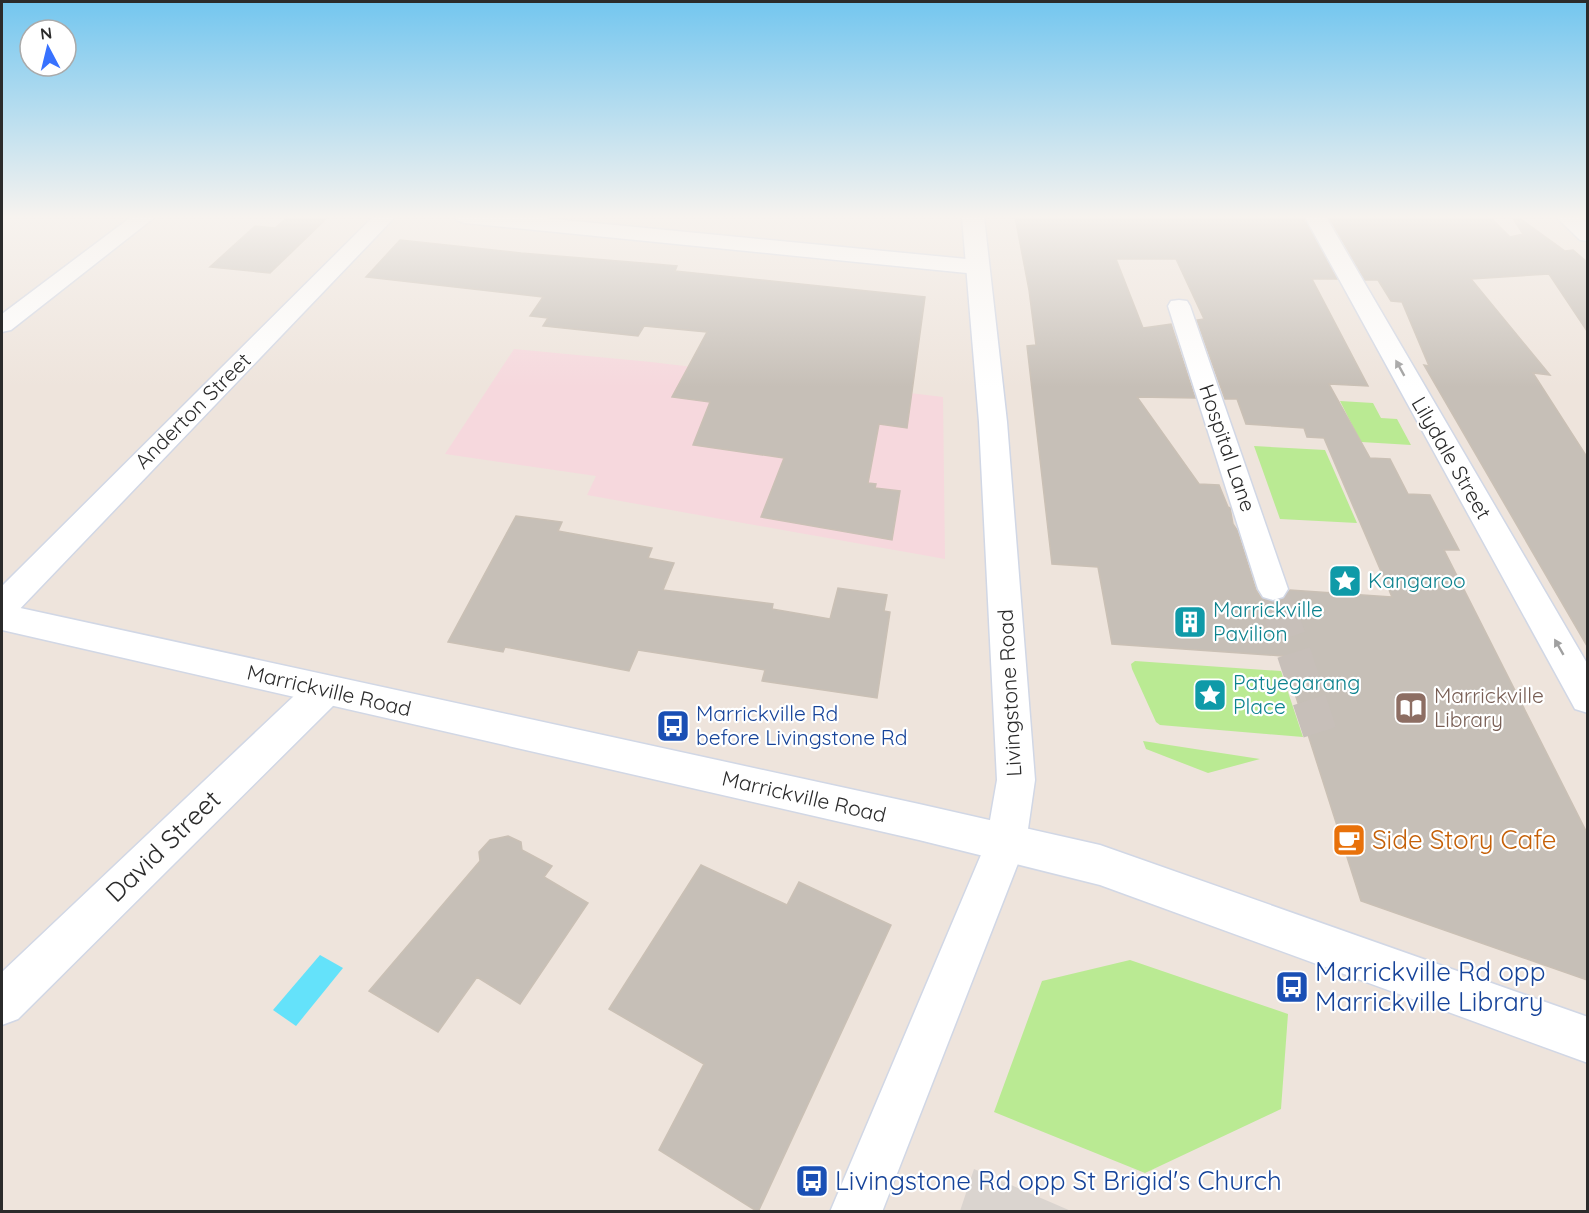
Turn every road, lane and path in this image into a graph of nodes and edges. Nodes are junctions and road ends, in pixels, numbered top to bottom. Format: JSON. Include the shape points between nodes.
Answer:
{"nodes":[{"id":1,"x":70,"y":274,"type":"edge"},
{"id":2,"x":329,"y":274,"type":"edge"},
{"id":3,"x":978,"y":274,"type":"edge"},
{"id":4,"x":1347,"y":274,"type":"edge"},
{"id":5,"x":1179,"y":306,"type":"dead end"},
{"id":6,"x":2,"y":325,"type":"edge"},
{"id":7,"x":1273,"y":589,"type":"tunnel mouth"},
{"id":8,"x":2,"y":606,"type":"edge"},
{"id":9,"x":2,"y":616,"type":"edge"},
{"id":10,"x":325,"y":690,"type":"junction"},
{"id":11,"x":1587,"y":698,"type":"edge"},
{"id":12,"x":1006,"y":843,"type":"junction"},
{"id":13,"x":2,"y":1003,"type":"edge"},
{"id":14,"x":1587,"y":1040,"type":"edge"},
{"id":15,"x":856,"y":1212,"type":"edge"}],
"edges":[{"from":1,"to":6,"type":"street"},
{"from":2,"to":8,"type":"street","name":"Anderton Street"},
{"from":3,"to":12,"type":"street","name":"Livingstone Road","via":[[993,422],[1016,780]]},
{"from":11,"to":4,"type":"street","name":"Lilydale Street","one_way":true},
{"from":5,"to":7,"type":"street","name":"Hospital Lane"},
{"from":9,"to":10,"type":"street","name":"Marrickville Road"},
{"from":10,"to":12,"type":"street","name":"Marrickville Road"},
{"from":10,"to":13,"type":"street","name":"David Street"},
{"from":12,"to":14,"type":"street","name":"Marrickville Road","via":[[1100,865]]},
{"from":12,"to":15,"type":"street","name":"Livingstone Road"}]}
